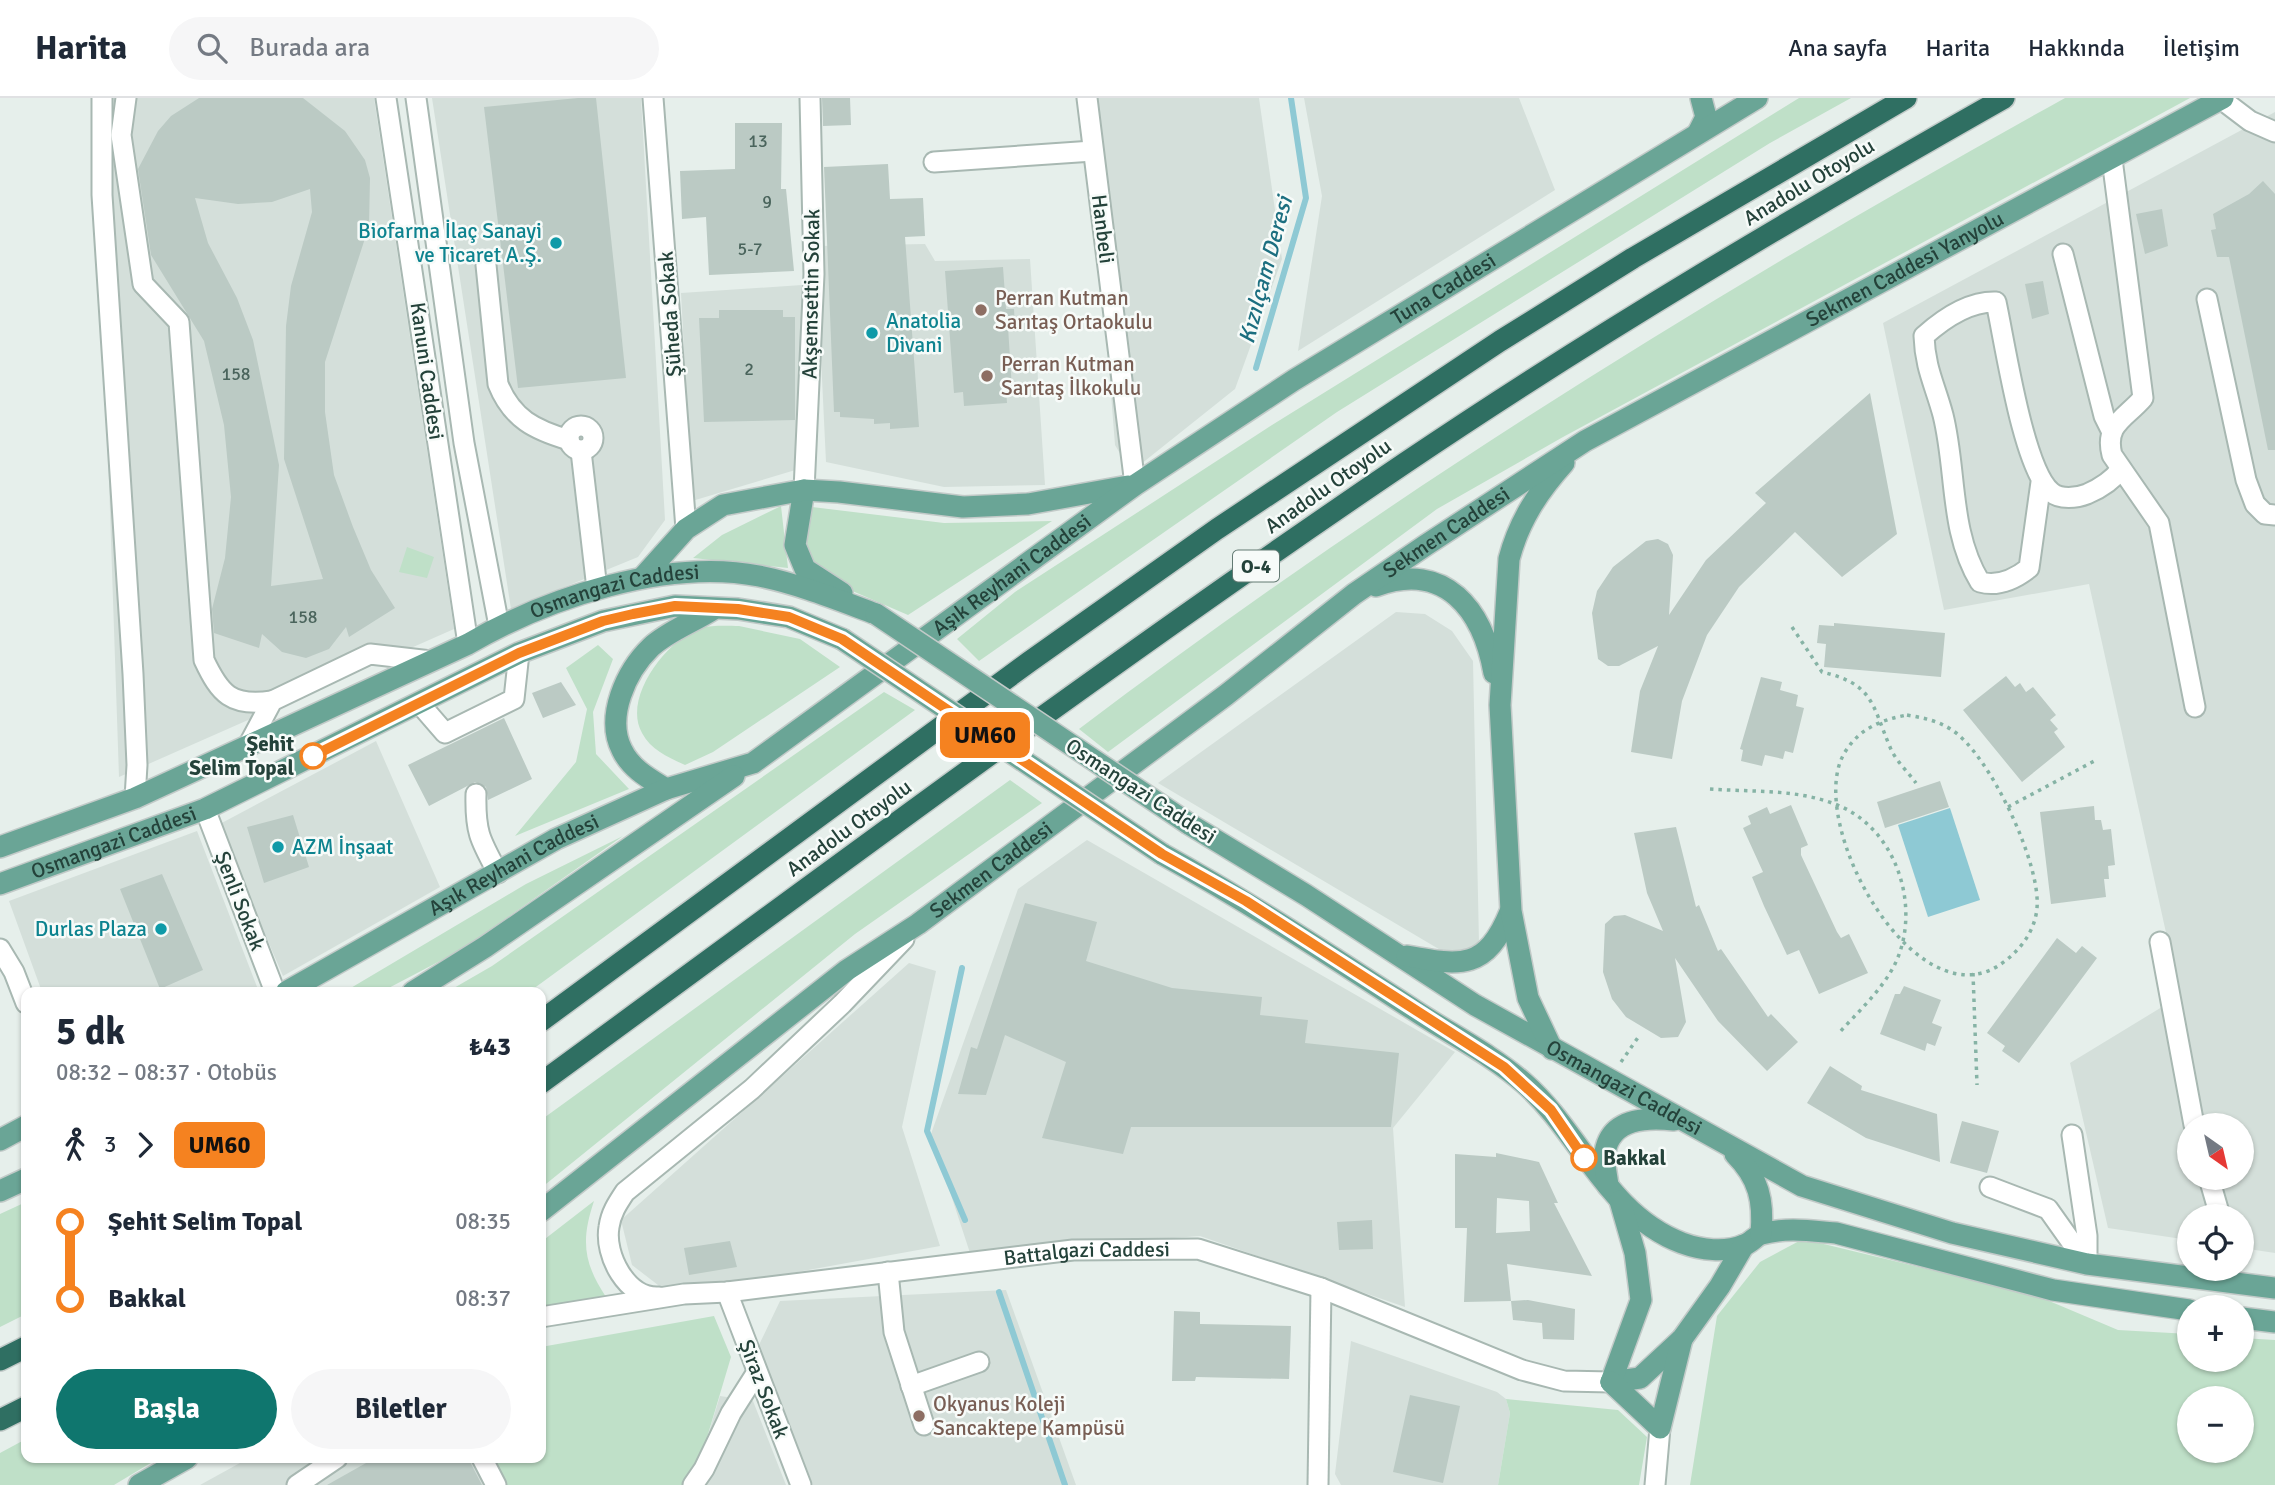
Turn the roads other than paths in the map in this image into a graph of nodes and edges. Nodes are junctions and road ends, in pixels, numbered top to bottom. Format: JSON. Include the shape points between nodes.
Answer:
{"nodes":[{"id":1,"x":102,"y":98,"type":"edge"},
{"id":2,"x":126,"y":98,"type":"edge"},
{"id":3,"x":386,"y":98,"type":"edge"},
{"id":4,"x":416,"y":98,"type":"edge"},
{"id":5,"x":653,"y":98,"type":"edge"},
{"id":6,"x":810,"y":98,"type":"edge"},
{"id":7,"x":1087,"y":98,"type":"edge"},
{"id":8,"x":1701,"y":98,"type":"edge"},
{"id":9,"x":1757,"y":98,"type":"edge"},
{"id":10,"x":1906,"y":98,"type":"edge"},
{"id":11,"x":2004,"y":98,"type":"edge"},
{"id":12,"x":2222,"y":98,"type":"edge"},
{"id":13,"x":2275,"y":132,"type":"edge"},
{"id":14,"x":1698,"y":133,"type":"junction"},
{"id":15,"x":1093,"y":151,"type":"junction"},
{"id":16,"x":2112,"y":159,"type":"junction"},
{"id":17,"x":934,"y":162,"type":"dead end"},
{"id":18,"x":2063,"y":254,"type":"dead end"},
{"id":19,"x":486,"y":265,"type":"dead end"},
{"id":20,"x":2207,"y":299,"type":"dead end"},
{"id":21,"x":2111,"y":430,"type":"junction"},
{"id":22,"x":1585,"y":441,"type":"junction"},
{"id":23,"x":2121,"y":469,"type":"junction"},
{"id":24,"x":2041,"y":482,"type":"junction"},
{"id":25,"x":1135,"y":485,"type":"junction"},
{"id":26,"x":804,"y":491,"type":"junction"},
{"id":27,"x":2275,"y":515,"type":"edge"},
{"id":28,"x":686,"y":529,"type":"junction"},
{"id":29,"x":642,"y":578,"type":"junction"},
{"id":30,"x":597,"y":589,"type":"junction"},
{"id":31,"x":1354,"y":594,"type":"junction"},
{"id":32,"x":712,"y":610,"type":"junction"},
{"id":33,"x":876,"y":614,"type":"junction"},
{"id":34,"x":499,"y":626,"type":"junction"},
{"id":35,"x":468,"y":645,"type":"junction"},
{"id":36,"x":519,"y":653,"type":"junction"},
{"id":37,"x":431,"y":661,"type":"junction"},
{"id":38,"x":494,"y":665,"type":"junction"},
{"id":39,"x":272,"y":701,"type":"junction"},
{"id":40,"x":419,"y":703,"type":"junction"},
{"id":41,"x":1500,"y":705,"type":"junction"},
{"id":42,"x":2195,"y":708,"type":"dead end"},
{"id":43,"x":248,"y":746,"type":"junction"},
{"id":44,"x":753,"y":763,"type":"junction"},
{"id":45,"x":666,"y":789,"type":"junction"},
{"id":46,"x":476,"y":794,"type":"dead end"},
{"id":47,"x":135,"y":798,"type":"junction"},
{"id":48,"x":205,"y":809,"type":"junction"},
{"id":49,"x":0,"y":847,"type":"edge"},
{"id":50,"x":498,"y":873,"type":"junction"},
{"id":51,"x":0,"y":884,"type":"edge"},
{"id":52,"x":1511,"y":911,"type":"junction"},
{"id":53,"x":918,"y":924,"type":"junction"},
{"id":54,"x":2160,"y":942,"type":"dead end"},
{"id":55,"x":0,"y":949,"type":"edge"},
{"id":56,"x":1396,"y":954,"type":"junction"},
{"id":57,"x":273,"y":987,"type":"edge"},
{"id":58,"x":295,"y":987,"type":"edge"},
{"id":59,"x":421,"y":987,"type":"edge"},
{"id":60,"x":21,"y":993,"type":"edge"},
{"id":61,"x":546,"y":1017,"type":"edge"},
{"id":62,"x":1552,"y":1049,"type":"junction"},
{"id":63,"x":546,"y":1079,"type":"edge"},
{"id":64,"x":2192,"y":1113,"type":"edge"},
{"id":65,"x":1685,"y":1121,"type":"junction"},
{"id":66,"x":21,"y":1129,"type":"edge"},
{"id":67,"x":2072,"y":1135,"type":"dead end"},
{"id":68,"x":1710,"y":1136,"type":"junction"},
{"id":69,"x":0,"y":1140,"type":"edge"},
{"id":70,"x":21,"y":1181,"type":"edge"},
{"id":71,"x":1990,"y":1187,"type":"dead end"},
{"id":72,"x":0,"y":1191,"type":"edge"},
{"id":73,"x":1614,"y":1194,"type":"junction"},
{"id":74,"x":546,"y":1206,"type":"edge"},
{"id":75,"x":1753,"y":1240,"type":"junction"},
{"id":76,"x":2087,"y":1264,"type":"junction"},
{"id":77,"x":2177,"y":1271,"type":"edge"},
{"id":78,"x":888,"y":1272,"type":"junction"},
{"id":79,"x":2253,"y":1281,"type":"edge"},
{"id":80,"x":1321,"y":1288,"type":"junction"},
{"id":81,"x":2275,"y":1288,"type":"edge"},
{"id":82,"x":727,"y":1292,"type":"junction"},
{"id":83,"x":684,"y":1294,"type":"junction"},
{"id":84,"x":2177,"y":1308,"type":"edge"},
{"id":85,"x":546,"y":1316,"type":"edge"},
{"id":86,"x":2254,"y":1319,"type":"edge"},
{"id":87,"x":2275,"y":1322,"type":"edge"},
{"id":88,"x":1682,"y":1339,"type":"junction"},
{"id":89,"x":21,"y":1350,"type":"edge"},
{"id":90,"x":0,"y":1360,"type":"edge"},
{"id":91,"x":979,"y":1362,"type":"dead end"},
{"id":92,"x":757,"y":1372,"type":"junction"},
{"id":93,"x":1611,"y":1382,"type":"junction"},
{"id":94,"x":911,"y":1386,"type":"junction"},
{"id":95,"x":21,"y":1410,"type":"edge"},
{"id":96,"x":0,"y":1420,"type":"edge"},
{"id":97,"x":924,"y":1425,"type":"dead end"},
{"id":98,"x":1660,"y":1428,"type":"junction"},
{"id":99,"x":178,"y":1463,"type":"edge"},
{"id":100,"x":329,"y":1463,"type":"edge"},
{"id":101,"x":485,"y":1463,"type":"edge"},
{"id":102,"x":139,"y":1485,"type":"edge"},
{"id":103,"x":298,"y":1485,"type":"edge"},
{"id":104,"x":496,"y":1485,"type":"edge"},
{"id":105,"x":693,"y":1485,"type":"edge"},
{"id":106,"x":801,"y":1485,"type":"edge"},
{"id":107,"x":1318,"y":1485,"type":"edge"},
{"id":108,"x":1655,"y":1485,"type":"edge"}],
"edges":[{"from":1,"to":47,"type":"street","via":[[102,195],[133,674]]},
{"from":2,"to":39,"type":"street","via":[[121,135],[143,284],[179,323],[204,660],[218,689],[248,704]]},
{"from":3,"to":35,"type":"street","name":"Kanuni Caddesi"},
{"from":4,"to":34,"type":"street","name":"Kanuni Caddesi","via":[[464,443]]},
{"from":5,"to":28,"type":"street","name":"Şüheda Sokak"},
{"from":6,"to":26,"type":"street","name":"Akşemsettin Sokak","via":[[814,274]]},
{"from":7,"to":15,"type":"street","name":"Hanbeli"},
{"from":8,"to":14,"type":"main road","via":[[1706,117]]},
{"from":9,"to":14,"type":"main road","name":"Tuna Caddesi"},
{"from":10,"to":61,"type":"highway","name":"Anadolu Otoyolu","number":"O-4","via":[[1511,334],[1228,521]]},
{"from":11,"to":63,"type":"highway","name":"Anadolu Otoyolu","number":"O-4","via":[[1660,299],[1409,460],[1096,680]]},
{"from":12,"to":13,"type":"street","via":[[2250,121]]},
{"from":12,"to":16,"type":"main road","name":"Sekmen Caddesi Yanyolu"},
{"from":14,"to":25,"type":"main road","name":"Tuna Caddesi","via":[[1294,380]]},
{"from":15,"to":17,"type":"street"},
{"from":15,"to":25,"type":"street","name":"Hanbeli"},
{"from":16,"to":21,"type":"street","via":[[2143,398]]},
{"from":16,"to":22,"type":"main road","name":"Sekmen Caddesi Yanyolu"},
{"from":18,"to":21,"type":"street"},
{"from":19,"to":30,"type":"street","via":[[498,384],[504,398],[531,426],[575,445]]},
{"from":20,"to":27,"type":"street","via":[[2246,480],[2255,505],[2264,514]]},
{"from":21,"to":23,"type":"street","via":[[2109,444]]},
{"from":22,"to":31,"type":"main road","name":"Sekmen Caddesi"},
{"from":22,"to":41,"type":"main road","via":[[1536,498],[1515,536],[1509,559]]},
{"from":23,"to":24,"type":"street","via":[[2113,480],[2083,495],[2060,497]]},
{"from":23,"to":42,"type":"street","via":[[2159,523]]},
{"from":24,"to":24,"type":"street","via":[[2028,450],[1996,302],[1984,302],[1948,318],[1924,336],[1925,362],[1949,446],[1955,506],[1968,559],[1980,582],[1992,585],[2029,568]]},
{"from":25,"to":26,"type":"main road","via":[[1028,504],[963,507]]},
{"from":25,"to":44,"type":"main road","name":"Aşık Reyhani Caddesi"},
{"from":26,"to":28,"type":"main road","via":[[723,505]]},
{"from":26,"to":33,"type":"main road","via":[[795,545],[805,569]]},
{"from":28,"to":29,"type":"main road"},
{"from":29,"to":30,"type":"main road","name":"Osmangazi Caddesi"},
{"from":29,"to":33,"type":"main road","name":"Osmangazi Caddesi","via":[[708,572],[758,576]]},
{"from":30,"to":34,"type":"main road","name":"Osmangazi Caddesi"},
{"from":31,"to":41,"type":"main road","via":[[1412,577],[1447,589],[1464,601],[1485,635]]},
{"from":31,"to":53,"type":"main road","name":"Sekmen Caddesi"},
{"from":32,"to":36,"type":"main road","name":"Osmangazi Caddesi","via":[[675,606],[633,614]]},
{"from":32,"to":45,"type":"main road","via":[[649,648],[624,688],[616,713],[622,751],[641,774]]},
{"from":32,"to":73,"type":"main road","name":"Osmangazi Caddesi","bridge":true,"via":[[789,617],[842,639],[1162,854],[1246,901],[1504,1067],[1551,1110]]},
{"from":33,"to":56,"type":"main road","name":"Osmangazi Caddesi","bridge":true,"via":[[1189,824]]},
{"from":34,"to":35,"type":"main road","name":"Osmangazi Caddesi"},
{"from":34,"to":38,"type":"main road"},
{"from":35,"to":37,"type":"main road","name":"Osmangazi Caddesi"},
{"from":35,"to":38,"type":"main road"},
{"from":36,"to":38,"type":"main road","name":"Osmangazi Caddesi"},
{"from":36,"to":40,"type":"street","via":[[514,699],[445,733]]},
{"from":37,"to":39,"type":"street","via":[[370,654]]},
{"from":37,"to":43,"type":"main road","name":"Osmangazi Caddesi"},
{"from":38,"to":40,"type":"main road","name":"Osmangazi Caddesi"},
{"from":39,"to":43,"type":"street"},
{"from":40,"to":48,"type":"main road","name":"Osmangazi Caddesi"},
{"from":41,"to":52,"type":"main road"},
{"from":43,"to":47,"type":"main road","name":"Osmangazi Caddesi"},
{"from":44,"to":45,"type":"main road","name":"Aşık Reyhani Caddesi"},
{"from":44,"to":59,"type":"main road","name":"Aşık Reyhani Caddesi"},
{"from":45,"to":50,"type":"main road","name":"Aşık Reyhani Caddesi","via":[[556,839]]},
{"from":46,"to":50,"type":"street","via":[[478,836]]},
{"from":47,"to":49,"type":"main road","name":"Osmangazi Caddesi"},
{"from":48,"to":51,"type":"main road","name":"Osmangazi Caddesi"},
{"from":48,"to":57,"type":"street","name":"Şenli Sokak"},
{"from":50,"to":58,"type":"main road","name":"Aşık Reyhani Caddesi"},
{"from":52,"to":56,"type":"main road","via":[[1498,942],[1453,965]]},
{"from":52,"to":62,"type":"main road","via":[[1528,998]]},
{"from":53,"to":74,"type":"main road","name":"Sekmen Caddesi","via":[[847,970]]},
{"from":53,"to":83,"type":"street","via":[[752,1089],[625,1192],[613,1210],[609,1251],[632,1287],[654,1298]]},
{"from":54,"to":64,"type":"street"},
{"from":55,"to":60,"type":"street"},
{"from":56,"to":62,"type":"main road","name":"Osmangazi Caddesi"},
{"from":62,"to":65,"type":"main road","name":"Osmangazi Caddesi"},
{"from":65,"to":68,"type":"main road","name":"Osmangazi Caddesi"},
{"from":65,"to":73,"type":"main road","via":[[1651,1117],[1623,1124],[1604,1154]]},
{"from":66,"to":69,"type":"main road"},
{"from":67,"to":76,"type":"street"},
{"from":68,"to":75,"type":"main road","via":[[1737,1155],[1762,1194]]},
{"from":68,"to":76,"type":"main road","name":"Osmangazi Caddesi","via":[[1802,1186],[1952,1233]]},
{"from":70,"to":72,"type":"main road"},
{"from":71,"to":76,"type":"street","via":[[2048,1209]]},
{"from":73,"to":75,"type":"main road","name":"Osmangazi Caddesi","via":[[1651,1227],[1682,1243],[1713,1250]]},
{"from":73,"to":93,"type":"main road","via":[[1635,1253],[1641,1300]]},
{"from":75,"to":84,"type":"main road","name":"Osmangazi Caddesi","via":[[1800,1230],[1836,1233],[2053,1290]]},
{"from":75,"to":88,"type":"main road"},
{"from":76,"to":77,"type":"main road","name":"Osmangazi Caddesi"},
{"from":78,"to":80,"type":"street","name":"Battalgazi Caddesi","via":[[1073,1250],[1198,1249]]},
{"from":78,"to":82,"type":"street","name":"Battalgazi Caddesi"},
{"from":78,"to":94,"type":"street","via":[[894,1332]]},
{"from":79,"to":81,"type":"main road","name":"Osmangazi Caddesi"},
{"from":80,"to":93,"type":"street","name":"Battalgazi Caddesi","via":[[1522,1370],[1564,1381]]},
{"from":80,"to":107,"type":"street"},
{"from":82,"to":83,"type":"street","name":"Battalgazi Caddesi"},
{"from":82,"to":92,"type":"street","name":"Şiraz Sokak"},
{"from":83,"to":85,"type":"street","name":"Battalgazi Caddesi"},
{"from":86,"to":87,"type":"main road"},
{"from":88,"to":93,"type":"main road","via":[[1640,1378]]},
{"from":88,"to":98,"type":"main road"},
{"from":89,"to":90,"type":"highway"},
{"from":91,"to":94,"type":"street"},
{"from":92,"to":105,"type":"street"},
{"from":92,"to":106,"type":"street","name":"Şiraz Sokak"},
{"from":93,"to":98,"type":"main road"},
{"from":94,"to":97,"type":"street"},
{"from":95,"to":96,"type":"highway"},
{"from":98,"to":108,"type":"street"},
{"from":99,"to":102,"type":"main road"},
{"from":100,"to":103,"type":"street"},
{"from":101,"to":104,"type":"street"}]}
